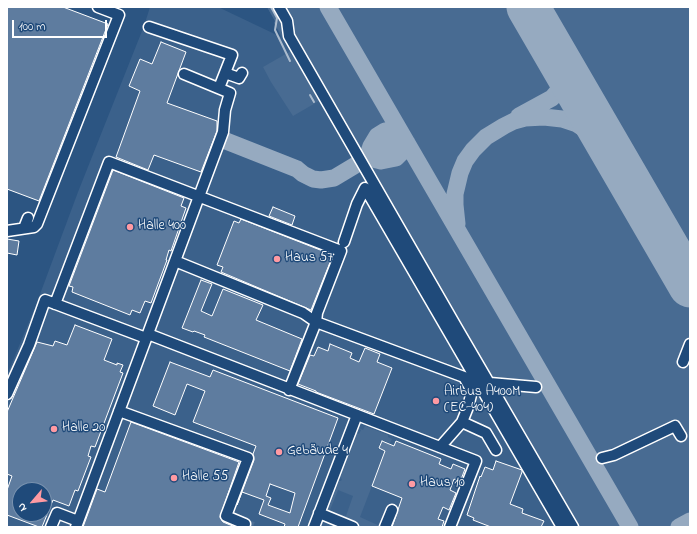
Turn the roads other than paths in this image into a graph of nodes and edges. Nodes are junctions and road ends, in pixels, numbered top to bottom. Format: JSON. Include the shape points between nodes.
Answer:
{"nodes":[{"id":1,"x":98,"y":7,"type":"edge"},
{"id":2,"x":280,"y":7,"type":"edge"},
{"id":3,"x":149,"y":27,"type":"dead end"},
{"id":4,"x":225,"y":73,"type":"junction"},
{"id":5,"x":242,"y":73,"type":"dead end"},
{"id":6,"x":184,"y":74,"type":"dead end"},
{"id":7,"x":219,"y":88,"type":"junction"},
{"id":8,"x":200,"y":196,"type":"junction"},
{"id":9,"x":28,"y":218,"type":"dead end"},
{"id":10,"x":24,"y":228,"type":"junction"},
{"id":11,"x":8,"y":229,"type":"edge"},
{"id":12,"x":344,"y":242,"type":"dead end"},
{"id":13,"x":175,"y":261,"type":"junction"},
{"id":14,"x":55,"y":304,"type":"junction"},
{"id":15,"x":316,"y":322,"type":"junction"},
{"id":16,"x":147,"y":336,"type":"junction"},
{"id":17,"x":690,"y":344,"type":"edge"},
{"id":18,"x":683,"y":362,"type":"dead end"},
{"id":19,"x":490,"y":383,"type":"junction"},
{"id":20,"x":536,"y":387,"type":"dead end"},
{"id":21,"x":289,"y":390,"type":"junction"},
{"id":22,"x":7,"y":394,"type":"edge"},
{"id":23,"x":119,"y":411,"type":"junction"},
{"id":24,"x":357,"y":415,"type":"junction"},
{"id":25,"x":462,"y":422,"type":"junction"},
{"id":26,"x":681,"y":436,"type":"dead end"},
{"id":27,"x":440,"y":447,"type":"junction"},
{"id":28,"x":496,"y":450,"type":"dead end"},
{"id":29,"x":602,"y":458,"type":"dead end"},
{"id":30,"x":392,"y":510,"type":"dead end"},
{"id":31,"x":319,"y":513,"type":"junction"},
{"id":32,"x":77,"y":524,"type":"edge"},
{"id":33,"x":245,"y":524,"type":"dead end"},
{"id":34,"x":454,"y":526,"type":"edge"},
{"id":35,"x":51,"y":527,"type":"edge"},
{"id":36,"x":314,"y":527,"type":"edge"},
{"id":37,"x":353,"y":527,"type":"edge"},
{"id":38,"x":385,"y":527,"type":"edge"},
{"id":39,"x":562,"y":527,"type":"edge"},
{"id":40,"x":573,"y":527,"type":"edge"}],
"edges":[{"from":1,"to":10,"type":"lane","via":[[119,15],[37,224]]},
{"from":2,"to":19,"type":"lane","via":[[287,20],[289,36]]},
{"from":3,"to":4,"type":"lane","via":[[232,55]]},
{"from":4,"to":5,"type":"lane","via":[[239,78]]},
{"from":4,"to":7,"type":"lane"},
{"from":6,"to":7,"type":"lane"},
{"from":7,"to":8,"type":"lane","via":[[230,93],[223,132]]},
{"from":8,"to":13,"type":"lane"},
{"from":8,"to":14,"type":"lane","via":[[109,162]]},
{"from":8,"to":15,"type":"lane","via":[[341,251],[317,313]]},
{"from":9,"to":10,"type":"lane"},
{"from":10,"to":11,"type":"lane"},
{"from":12,"to":39,"type":"lane","via":[[365,188]]},
{"from":13,"to":15,"type":"lane","via":[[303,313]]},
{"from":13,"to":16,"type":"lane"},
{"from":14,"to":16,"type":"lane"},
{"from":14,"to":22,"type":"lane","via":[[45,300],[29,345]]},
{"from":15,"to":21,"type":"lane"},
{"from":15,"to":25,"type":"lane","via":[[464,377],[472,391]]},
{"from":16,"to":21,"type":"lane"},
{"from":16,"to":23,"type":"lane"},
{"from":17,"to":18,"type":"lane"},
{"from":19,"to":20,"type":"lane"},
{"from":19,"to":40,"type":"lane"},
{"from":21,"to":24,"type":"lane"},
{"from":23,"to":32,"type":"lane"},
{"from":23,"to":33,"type":"lane","via":[[248,458],[226,516]]},
{"from":24,"to":27,"type":"lane"},
{"from":24,"to":31,"type":"lane"},
{"from":25,"to":27,"type":"lane"},
{"from":25,"to":28,"type":"lane","via":[[486,433]]},
{"from":26,"to":29,"type":"lane","via":[[675,426],[643,443]]},
{"from":27,"to":34,"type":"lane","via":[[476,461]]},
{"from":30,"to":38,"type":"lane"},
{"from":31,"to":36,"type":"lane"},
{"from":31,"to":37,"type":"lane","via":[[337,517]]},
{"from":32,"to":35,"type":"lane","via":[[57,513]]}]}
